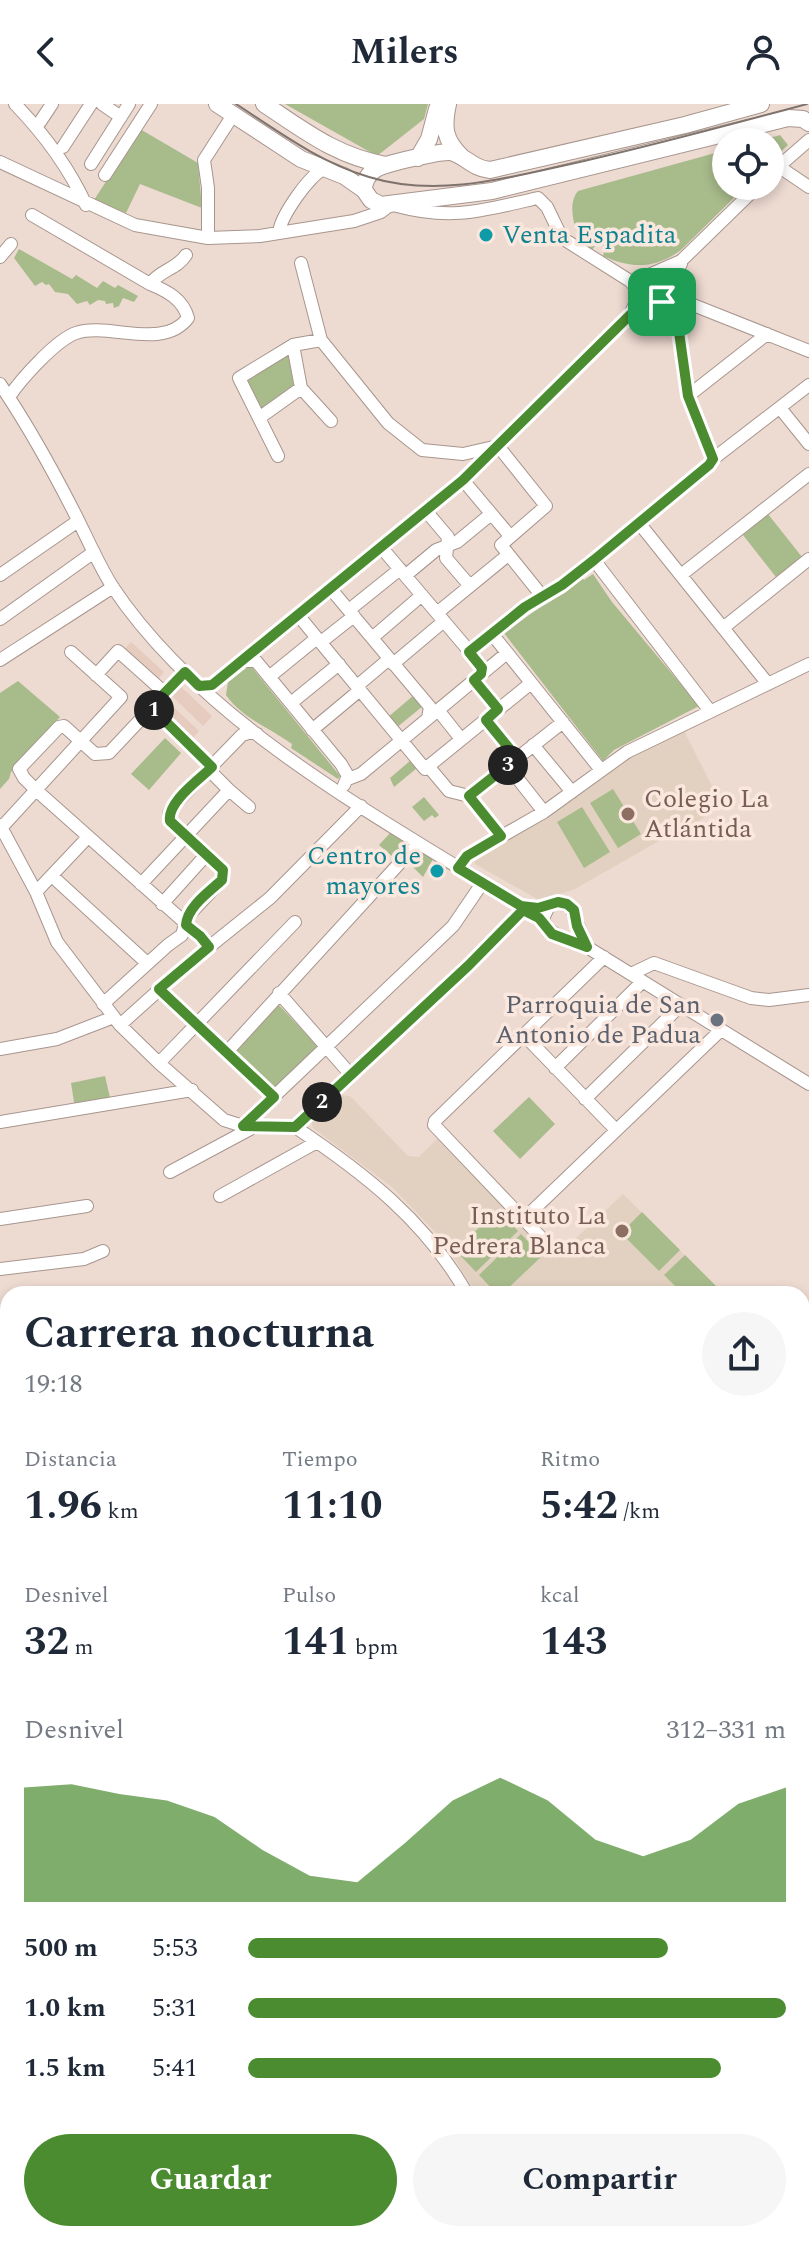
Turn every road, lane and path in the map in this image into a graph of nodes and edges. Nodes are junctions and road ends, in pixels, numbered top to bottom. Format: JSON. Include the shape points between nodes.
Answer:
{"nodes":[{"id":1,"x":15,"y":104,"type":"edge"},
{"id":2,"x":52,"y":104,"type":"edge"},
{"id":3,"x":91,"y":104,"type":"edge"},
{"id":4,"x":102,"y":104,"type":"edge"},
{"id":5,"x":129,"y":104,"type":"edge"},
{"id":6,"x":151,"y":104,"type":"edge"},
{"id":7,"x":217,"y":104,"type":"edge"},
{"id":8,"x":264,"y":104,"type":"edge"},
{"id":9,"x":439,"y":104,"type":"edge"},
{"id":10,"x":448,"y":104,"type":"edge"},
{"id":11,"x":761,"y":104,"type":"edge"},
{"id":12,"x":233,"y":115,"type":"junction"},
{"id":13,"x":121,"y":117,"type":"junction"},
{"id":14,"x":804,"y":117,"type":"edge"},
{"id":15,"x":40,"y":122,"type":"dead end"},
{"id":16,"x":804,"y":143,"type":"edge"},
{"id":17,"x":63,"y":147,"type":"dead end"},
{"id":18,"x":418,"y":158,"type":"junction"},
{"id":19,"x":464,"y":159,"type":"junction"},
{"id":20,"x":784,"y":161,"type":"edge"},
{"id":21,"x":0,"y":162,"type":"edge"},
{"id":22,"x":91,"y":164,"type":"dead end"},
{"id":23,"x":386,"y":165,"type":"junction"},
{"id":24,"x":324,"y":169,"type":"junction"},
{"id":25,"x":105,"y":175,"type":"dead end"},
{"id":26,"x":784,"y":175,"type":"edge"},
{"id":27,"x":809,"y":187,"type":"edge"},
{"id":28,"x":365,"y":192,"type":"junction"},
{"id":29,"x":447,"y":197,"type":"junction"},
{"id":30,"x":744,"y":200,"type":"edge"},
{"id":31,"x":390,"y":204,"type":"junction"},
{"id":32,"x":86,"y":205,"type":"junction"},
{"id":33,"x":32,"y":215,"type":"dead end"},
{"id":34,"x":350,"y":220,"type":"junction"},
{"id":35,"x":279,"y":233,"type":"junction"},
{"id":36,"x":208,"y":238,"type":"junction"},
{"id":37,"x":11,"y":244,"type":"dead end"},
{"id":38,"x":186,"y":255,"type":"dead end"},
{"id":39,"x":0,"y":257,"type":"edge"},
{"id":40,"x":681,"y":261,"type":"junction"},
{"id":41,"x":301,"y":263,"type":"dead end"},
{"id":42,"x":656,"y":273,"type":"junction"},
{"id":43,"x":150,"y":284,"type":"junction"},
{"id":44,"x":654,"y":296,"type":"junction"},
{"id":45,"x":767,"y":334,"type":"junction"},
{"id":46,"x":321,"y":340,"type":"junction"},
{"id":47,"x":293,"y":345,"type":"junction"},
{"id":48,"x":809,"y":351,"type":"edge"},
{"id":49,"x":0,"y":384,"type":"edge"},
{"id":50,"x":809,"y":385,"type":"edge"},
{"id":51,"x":301,"y":388,"type":"junction"},
{"id":52,"x":688,"y":396,"type":"junction"},
{"id":53,"x":9,"y":397,"type":"junction"},
{"id":54,"x":780,"y":408,"type":"junction"},
{"id":55,"x":259,"y":418,"type":"junction"},
{"id":56,"x":331,"y":421,"type":"dead end"},
{"id":57,"x":809,"y":444,"type":"edge"},
{"id":58,"x":498,"y":446,"type":"junction"},
{"id":59,"x":463,"y":454,"type":"junction"},
{"id":60,"x":278,"y":456,"type":"dead end"},
{"id":61,"x":713,"y":459,"type":"junction"},
{"id":62,"x":809,"y":474,"type":"edge"},
{"id":63,"x":467,"y":477,"type":"junction"},
{"id":64,"x":426,"y":511,"type":"junction"},
{"id":65,"x":491,"y":514,"type":"junction"},
{"id":66,"x":78,"y":521,"type":"junction"},
{"id":67,"x":639,"y":523,"type":"junction"},
{"id":68,"x":506,"y":545,"type":"junction"},
{"id":69,"x":447,"y":546,"type":"junction"},
{"id":70,"x":381,"y":547,"type":"junction"},
{"id":71,"x":94,"y":552,"type":"junction"},
{"id":72,"x":809,"y":559,"type":"edge"},
{"id":73,"x":594,"y":560,"type":"junction"},
{"id":74,"x":403,"y":572,"type":"junction"},
{"id":75,"x":0,"y":575,"type":"edge"},
{"id":76,"x":681,"y":575,"type":"junction"},
{"id":77,"x":470,"y":586,"type":"junction"},
{"id":78,"x":113,"y":587,"type":"junction"},
{"id":79,"x":330,"y":588,"type":"junction"},
{"id":80,"x":422,"y":595,"type":"junction"},
{"id":81,"x":537,"y":601,"type":"junction"},
{"id":82,"x":351,"y":613,"type":"junction"},
{"id":83,"x":298,"y":615,"type":"junction"},
{"id":84,"x":440,"y":617,"type":"junction"},
{"id":85,"x":0,"y":619,"type":"edge"},
{"id":86,"x":723,"y":628,"type":"junction"},
{"id":87,"x":492,"y":634,"type":"junction"},
{"id":88,"x":372,"y":638,"type":"junction"},
{"id":89,"x":319,"y":640,"type":"junction"},
{"id":90,"x":71,"y":652,"type":"dead end"},
{"id":91,"x":469,"y":652,"type":"junction"},
{"id":92,"x":507,"y":653,"type":"junction"},
{"id":93,"x":0,"y":660,"type":"edge"},
{"id":94,"x":242,"y":661,"type":"junction"},
{"id":95,"x":391,"y":661,"type":"junction"},
{"id":96,"x":339,"y":664,"type":"junction"},
{"id":97,"x":809,"y":664,"type":"edge"},
{"id":98,"x":230,"y":670,"type":"junction"},
{"id":99,"x":185,"y":672,"type":"junction"},
{"id":100,"x":96,"y":675,"type":"junction"},
{"id":101,"x":269,"y":677,"type":"junction"},
{"id":102,"x":477,"y":677,"type":"junction"},
{"id":103,"x":531,"y":683,"type":"junction"},
{"id":104,"x":768,"y":684,"type":"junction"},
{"id":105,"x":199,"y":686,"type":"junction"},
{"id":106,"x":358,"y":688,"type":"junction"},
{"id":107,"x":165,"y":693,"type":"junction"},
{"id":108,"x":291,"y":703,"type":"junction"},
{"id":109,"x":151,"y":707,"type":"junction"},
{"id":110,"x":498,"y":709,"type":"junction"},
{"id":111,"x":710,"y":711,"type":"junction"},
{"id":112,"x":433,"y":714,"type":"junction"},
{"id":113,"x":233,"y":715,"type":"junction"},
{"id":114,"x":486,"y":720,"type":"junction"},
{"id":115,"x":563,"y":722,"type":"junction"},
{"id":116,"x":312,"y":730,"type":"junction"},
{"id":117,"x":258,"y":735,"type":"junction"},
{"id":118,"x":461,"y":739,"type":"junction"},
{"id":119,"x":402,"y":740,"type":"junction"},
{"id":120,"x":81,"y":741,"type":"junction"},
{"id":121,"x":533,"y":745,"type":"junction"},
{"id":122,"x":512,"y":762,"type":"junction"},
{"id":123,"x":210,"y":768,"type":"junction"},
{"id":124,"x":426,"y":768,"type":"junction"},
{"id":125,"x":601,"y":770,"type":"junction"},
{"id":126,"x":343,"y":783,"type":"junction"},
{"id":127,"x":36,"y":790,"type":"junction"},
{"id":128,"x":229,"y":790,"type":"junction"},
{"id":129,"x":572,"y":792,"type":"junction"},
{"id":130,"x":469,"y":796,"type":"junction"},
{"id":131,"x":357,"y":803,"type":"junction"},
{"id":132,"x":249,"y":807,"type":"dead end"},
{"id":133,"x":544,"y":812,"type":"junction"},
{"id":134,"x":1,"y":826,"type":"edge"},
{"id":135,"x":186,"y":835,"type":"junction"},
{"id":136,"x":501,"y":836,"type":"junction"},
{"id":137,"x":88,"y":837,"type":"junction"},
{"id":138,"x":418,"y":843,"type":"junction"},
{"id":139,"x":207,"y":854,"type":"junction"},
{"id":140,"x":458,"y":868,"type":"junction"},
{"id":141,"x":52,"y":876,"type":"junction"},
{"id":142,"x":483,"y":882,"type":"junction"},
{"id":143,"x":141,"y":884,"type":"junction"},
{"id":144,"x":36,"y":892,"type":"junction"},
{"id":145,"x":162,"y":904,"type":"junction"},
{"id":146,"x":549,"y":906,"type":"junction"},
{"id":147,"x":522,"y":908,"type":"junction"},
{"id":148,"x":576,"y":920,"type":"junction"},
{"id":149,"x":295,"y":922,"type":"dead end"},
{"id":150,"x":544,"y":923,"type":"junction"},
{"id":151,"x":186,"y":925,"type":"junction"},
{"id":152,"x":562,"y":936,"type":"junction"},
{"id":153,"x":209,"y":947,"type":"junction"},
{"id":154,"x":587,"y":947,"type":"junction"},
{"id":155,"x":604,"y":957,"type":"junction"},
{"id":156,"x":147,"y":963,"type":"junction"},
{"id":157,"x":631,"y":974,"type":"junction"},
{"id":158,"x":642,"y":982,"type":"junction"},
{"id":159,"x":159,"y":989,"type":"junction"},
{"id":160,"x":279,"y":993,"type":"junction"},
{"id":161,"x":809,"y":995,"type":"edge"},
{"id":162,"x":103,"y":1004,"type":"junction"},
{"id":163,"x":680,"y":1006,"type":"junction"},
{"id":164,"x":117,"y":1021,"type":"junction"},
{"id":165,"x":195,"y":1024,"type":"junction"},
{"id":166,"x":721,"y":1030,"type":"junction"},
{"id":167,"x":524,"y":1035,"type":"junction"},
{"id":168,"x":0,"y":1049,"type":"edge"},
{"id":169,"x":327,"y":1049,"type":"junction"},
{"id":170,"x":226,"y":1053,"type":"junction"},
{"id":171,"x":159,"y":1063,"type":"junction"},
{"id":172,"x":555,"y":1068,"type":"junction"},
{"id":173,"x":351,"y":1075,"type":"junction"},
{"id":174,"x":809,"y":1084,"type":"edge"},
{"id":175,"x":192,"y":1090,"type":"junction"},
{"id":176,"x":274,"y":1097,"type":"junction"},
{"id":177,"x":585,"y":1099,"type":"junction"},
{"id":178,"x":0,"y":1122,"type":"edge"},
{"id":179,"x":249,"y":1126,"type":"junction"},
{"id":180,"x":295,"y":1127,"type":"junction"},
{"id":181,"x":616,"y":1130,"type":"junction"},
{"id":182,"x":317,"y":1142,"type":"junction"},
{"id":183,"x":170,"y":1172,"type":"dead end"},
{"id":184,"x":220,"y":1196,"type":"dead end"},
{"id":185,"x":87,"y":1206,"type":"dead end"},
{"id":186,"x":523,"y":1217,"type":"junction"},
{"id":187,"x":0,"y":1219,"type":"edge"},
{"id":188,"x":551,"y":1248,"type":"dead end"},
{"id":189,"x":103,"y":1251,"type":"dead end"},
{"id":190,"x":0,"y":1269,"type":"edge"},
{"id":191,"x":462,"y":1286,"type":"edge"}],
"edges":[{"from":1,"to":32,"type":"street"},
{"from":2,"to":15,"type":"street"},
{"from":3,"to":17,"type":"street"},
{"from":4,"to":13,"type":"street"},
{"from":5,"to":13,"type":"street"},
{"from":6,"to":25,"type":"street"},
{"from":7,"to":12,"type":"main road"},
{"from":8,"to":23,"type":"main road","via":[[340,153]]},
{"from":9,"to":18,"type":"main road"},
{"from":10,"to":19,"type":"main road","via":[[444,131]]},
{"from":11,"to":19,"type":"main road","via":[[500,168],[481,169]]},
{"from":12,"to":24,"type":"main road"},
{"from":12,"to":36,"type":"street","via":[[204,160]]},
{"from":13,"to":22,"type":"street"},
{"from":14,"to":16,"type":"street"},
{"from":14,"to":29,"type":"main road"},
{"from":16,"to":20,"type":"street"},
{"from":18,"to":19,"type":"main road","via":[[451,152]]},
{"from":18,"to":23,"type":"main road"},
{"from":19,"to":29,"type":"main road","via":[[469,168],[466,182]]},
{"from":21,"to":32,"type":"street"},
{"from":23,"to":28,"type":"main road","via":[[368,177]]},
{"from":24,"to":28,"type":"main road"},
{"from":24,"to":35,"type":"street","via":[[311,177]]},
{"from":26,"to":27,"type":"street"},
{"from":28,"to":31,"type":"main road","via":[[374,202]]},
{"from":28,"to":34,"type":"street"},
{"from":29,"to":31,"type":"main road"},
{"from":30,"to":40,"type":"street"},
{"from":31,"to":34,"type":"street","via":[[381,212]]},
{"from":31,"to":44,"type":"street","via":[[438,215],[538,198],[562,238]]},
{"from":32,"to":36,"type":"street","via":[[135,225]]},
{"from":33,"to":43,"type":"street"},
{"from":34,"to":35,"type":"street"},
{"from":35,"to":36,"type":"street"},
{"from":37,"to":39,"type":"street"},
{"from":38,"to":43,"type":"street"},
{"from":40,"to":42,"type":"street"},
{"from":40,"to":44,"type":"street"},
{"from":41,"to":46,"type":"street"},
{"from":42,"to":44,"type":"street","via":[[664,278]]},
{"from":42,"to":44,"type":"street","via":[[643,276]]},
{"from":43,"to":53,"type":"street","via":[[170,292],[187,313],[177,328],[151,334],[96,329],[74,334],[61,341]]},
{"from":44,"to":45,"type":"street"},
{"from":44,"to":52,"type":"street","via":[[679,332]]},
{"from":44,"to":58,"type":"street"},
{"from":45,"to":48,"type":"street"},
{"from":45,"to":52,"type":"street"},
{"from":46,"to":47,"type":"street"},
{"from":46,"to":59,"type":"street","via":[[408,442],[422,450]]},
{"from":47,"to":51,"type":"street"},
{"from":47,"to":55,"type":"street","via":[[239,378]]},
{"from":49,"to":53,"type":"street"},
{"from":50,"to":54,"type":"street"},
{"from":51,"to":55,"type":"street"},
{"from":51,"to":56,"type":"street"},
{"from":52,"to":61,"type":"street"},
{"from":53,"to":66,"type":"street"},
{"from":54,"to":57,"type":"street"},
{"from":54,"to":61,"type":"street"},
{"from":55,"to":60,"type":"street"},
{"from":58,"to":59,"type":"street"},
{"from":58,"to":63,"type":"street"},
{"from":58,"to":68,"type":"street","via":[[546,506]]},
{"from":59,"to":63,"type":"street","via":[[472,461]]},
{"from":61,"to":67,"type":"street"},
{"from":62,"to":76,"type":"street"},
{"from":63,"to":64,"type":"street"},
{"from":63,"to":65,"type":"street"},
{"from":64,"to":69,"type":"street","via":[[448,537]]},
{"from":64,"to":70,"type":"street"},
{"from":65,"to":68,"type":"street"},
{"from":65,"to":69,"type":"street"},
{"from":66,"to":71,"type":"street"},
{"from":66,"to":75,"type":"street"},
{"from":67,"to":73,"type":"street"},
{"from":67,"to":76,"type":"street"},
{"from":68,"to":77,"type":"street"},
{"from":68,"to":81,"type":"street","via":[[538,591]]},
{"from":69,"to":74,"type":"street"},
{"from":69,"to":77,"type":"street","via":[[446,558]]},
{"from":70,"to":74,"type":"street"},
{"from":70,"to":79,"type":"street"},
{"from":71,"to":78,"type":"street"},
{"from":71,"to":85,"type":"street"},
{"from":72,"to":86,"type":"street"},
{"from":73,"to":81,"type":"street"},
{"from":73,"to":111,"type":"street"},
{"from":74,"to":80,"type":"street"},
{"from":74,"to":82,"type":"street"},
{"from":76,"to":86,"type":"street"},
{"from":77,"to":84,"type":"street"},
{"from":78,"to":93,"type":"street"},
{"from":78,"to":99,"type":"street"},
{"from":79,"to":82,"type":"street"},
{"from":79,"to":83,"type":"street"},
{"from":80,"to":84,"type":"street"},
{"from":80,"to":88,"type":"street"},
{"from":81,"to":87,"type":"street"},
{"from":82,"to":88,"type":"street"},
{"from":82,"to":89,"type":"street"},
{"from":83,"to":89,"type":"street"},
{"from":83,"to":94,"type":"street"},
{"from":84,"to":91,"type":"street"},
{"from":84,"to":95,"type":"street"},
{"from":86,"to":104,"type":"street"},
{"from":87,"to":91,"type":"street"},
{"from":87,"to":92,"type":"street"},
{"from":88,"to":95,"type":"street"},
{"from":89,"to":96,"type":"street"},
{"from":89,"to":101,"type":"street"},
{"from":90,"to":100,"type":"street"},
{"from":91,"to":102,"type":"street","via":[[481,665]]},
{"from":92,"to":102,"type":"street"},
{"from":92,"to":103,"type":"street"},
{"from":94,"to":98,"type":"street"},
{"from":94,"to":101,"type":"street","via":[[256,661]]},
{"from":95,"to":106,"type":"street"},
{"from":95,"to":112,"type":"street"},
{"from":96,"to":106,"type":"street"},
{"from":96,"to":108,"type":"street"},
{"from":97,"to":104,"type":"street"},
{"from":98,"to":105,"type":"street","via":[[212,685]]},
{"from":98,"to":113,"type":"street","via":[[221,694]]},
{"from":99,"to":105,"type":"street"},
{"from":99,"to":107,"type":"street"},
{"from":100,"to":107,"type":"street","via":[[118,651]]},
{"from":100,"to":120,"type":"street","via":[[121,697]]},
{"from":101,"to":108,"type":"street"},
{"from":102,"to":110,"type":"street"},
{"from":102,"to":112,"type":"street"},
{"from":103,"to":110,"type":"street"},
{"from":103,"to":115,"type":"street"},
{"from":104,"to":111,"type":"street"},
{"from":105,"to":113,"type":"street"},
{"from":106,"to":116,"type":"street"},
{"from":106,"to":119,"type":"street"},
{"from":107,"to":109,"type":"street"},
{"from":108,"to":116,"type":"street"},
{"from":109,"to":120,"type":"street","via":[[109,753],[95,754]]},
{"from":109,"to":123,"type":"street"},
{"from":110,"to":114,"type":"street"},
{"from":111,"to":125,"type":"street"},
{"from":112,"to":118,"type":"street"},
{"from":112,"to":119,"type":"street"},
{"from":113,"to":117,"type":"street"},
{"from":114,"to":118,"type":"street"},
{"from":114,"to":122,"type":"street"},
{"from":115,"to":121,"type":"street"},
{"from":115,"to":125,"type":"street"},
{"from":116,"to":126,"type":"street","via":[[346,770]]},
{"from":117,"to":123,"type":"street","via":[[244,733]]},
{"from":117,"to":126,"type":"street"},
{"from":118,"to":124,"type":"street"},
{"from":119,"to":124,"type":"street"},
{"from":119,"to":126,"type":"street"},
{"from":120,"to":127,"type":"street"},
{"from":120,"to":127,"type":"street","via":[[64,726],[22,764],[19,769]]},
{"from":121,"to":122,"type":"street"},
{"from":121,"to":129,"type":"street"},
{"from":122,"to":130,"type":"street"},
{"from":122,"to":133,"type":"street"},
{"from":123,"to":128,"type":"street"},
{"from":123,"to":135,"type":"street","via":[[170,810],[170,821]]},
{"from":124,"to":130,"type":"street","via":[[449,791]]},
{"from":125,"to":129,"type":"street"},
{"from":126,"to":131,"type":"street"},
{"from":127,"to":134,"type":"street"},
{"from":127,"to":137,"type":"street"},
{"from":128,"to":132,"type":"street"},
{"from":128,"to":135,"type":"street"},
{"from":129,"to":133,"type":"street"},
{"from":130,"to":136,"type":"street"},
{"from":131,"to":138,"type":"street"},
{"from":131,"to":153,"type":"street","via":[[270,898]]},
{"from":133,"to":136,"type":"street"},
{"from":134,"to":144,"type":"street"},
{"from":135,"to":139,"type":"street"},
{"from":135,"to":143,"type":"street"},
{"from":136,"to":140,"type":"street","via":[[467,856]]},
{"from":137,"to":141,"type":"street"},
{"from":137,"to":143,"type":"street"},
{"from":138,"to":140,"type":"street"},
{"from":138,"to":160,"type":"street"},
{"from":139,"to":145,"type":"street"},
{"from":139,"to":151,"type":"street","via":[[223,870],[222,880],[187,917]]},
{"from":140,"to":142,"type":"street"},
{"from":141,"to":144,"type":"street"},
{"from":141,"to":156,"type":"street"},
{"from":142,"to":147,"type":"street"},
{"from":142,"to":169,"type":"street","via":[[453,926]]},
{"from":143,"to":145,"type":"street"},
{"from":144,"to":162,"type":"street","via":[[57,942]]},
{"from":145,"to":151,"type":"street"},
{"from":146,"to":147,"type":"street"},
{"from":146,"to":148,"type":"street","via":[[567,904]]},
{"from":146,"to":150,"type":"street"},
{"from":147,"to":150,"type":"street"},
{"from":147,"to":173,"type":"street"},
{"from":148,"to":152,"type":"street"},
{"from":148,"to":154,"type":"street"},
{"from":149,"to":165,"type":"street"},
{"from":150,"to":152,"type":"street","via":[[552,934]]},
{"from":151,"to":153,"type":"street"},
{"from":151,"to":156,"type":"street","via":[[182,935]]},
{"from":152,"to":154,"type":"street"},
{"from":153,"to":159,"type":"street"},
{"from":154,"to":155,"type":"street"},
{"from":155,"to":157,"type":"street"},
{"from":155,"to":167,"type":"street"},
{"from":156,"to":162,"type":"street"},
{"from":157,"to":158,"type":"street"},
{"from":157,"to":161,"type":"street","via":[[654,963],[751,998]]},
{"from":158,"to":163,"type":"street"},
{"from":158,"to":172,"type":"street"},
{"from":159,"to":164,"type":"street"},
{"from":159,"to":165,"type":"street"},
{"from":160,"to":169,"type":"street"},
{"from":160,"to":170,"type":"street"},
{"from":162,"to":164,"type":"street"},
{"from":163,"to":166,"type":"street"},
{"from":163,"to":177,"type":"street"},
{"from":164,"to":168,"type":"street"},
{"from":164,"to":171,"type":"street"},
{"from":165,"to":170,"type":"street"},
{"from":165,"to":171,"type":"street"},
{"from":166,"to":174,"type":"street"},
{"from":166,"to":181,"type":"street"},
{"from":167,"to":172,"type":"street"},
{"from":167,"to":186,"type":"street","via":[[434,1125]]},
{"from":169,"to":173,"type":"street"},
{"from":169,"to":176,"type":"street"},
{"from":170,"to":176,"type":"street"},
{"from":171,"to":175,"type":"street"},
{"from":172,"to":177,"type":"street"},
{"from":173,"to":180,"type":"street"},
{"from":175,"to":178,"type":"street"},
{"from":175,"to":179,"type":"street","via":[[224,1120]]},
{"from":176,"to":179,"type":"street"},
{"from":177,"to":181,"type":"street"},
{"from":179,"to":180,"type":"street"},
{"from":179,"to":183,"type":"street"},
{"from":180,"to":182,"type":"street"},
{"from":181,"to":186,"type":"street"},
{"from":182,"to":184,"type":"street"},
{"from":182,"to":191,"type":"street","via":[[403,1210],[439,1249]]},
{"from":185,"to":187,"type":"street"},
{"from":186,"to":188,"type":"street"},
{"from":189,"to":190,"type":"street","via":[[84,1259]]}]}
